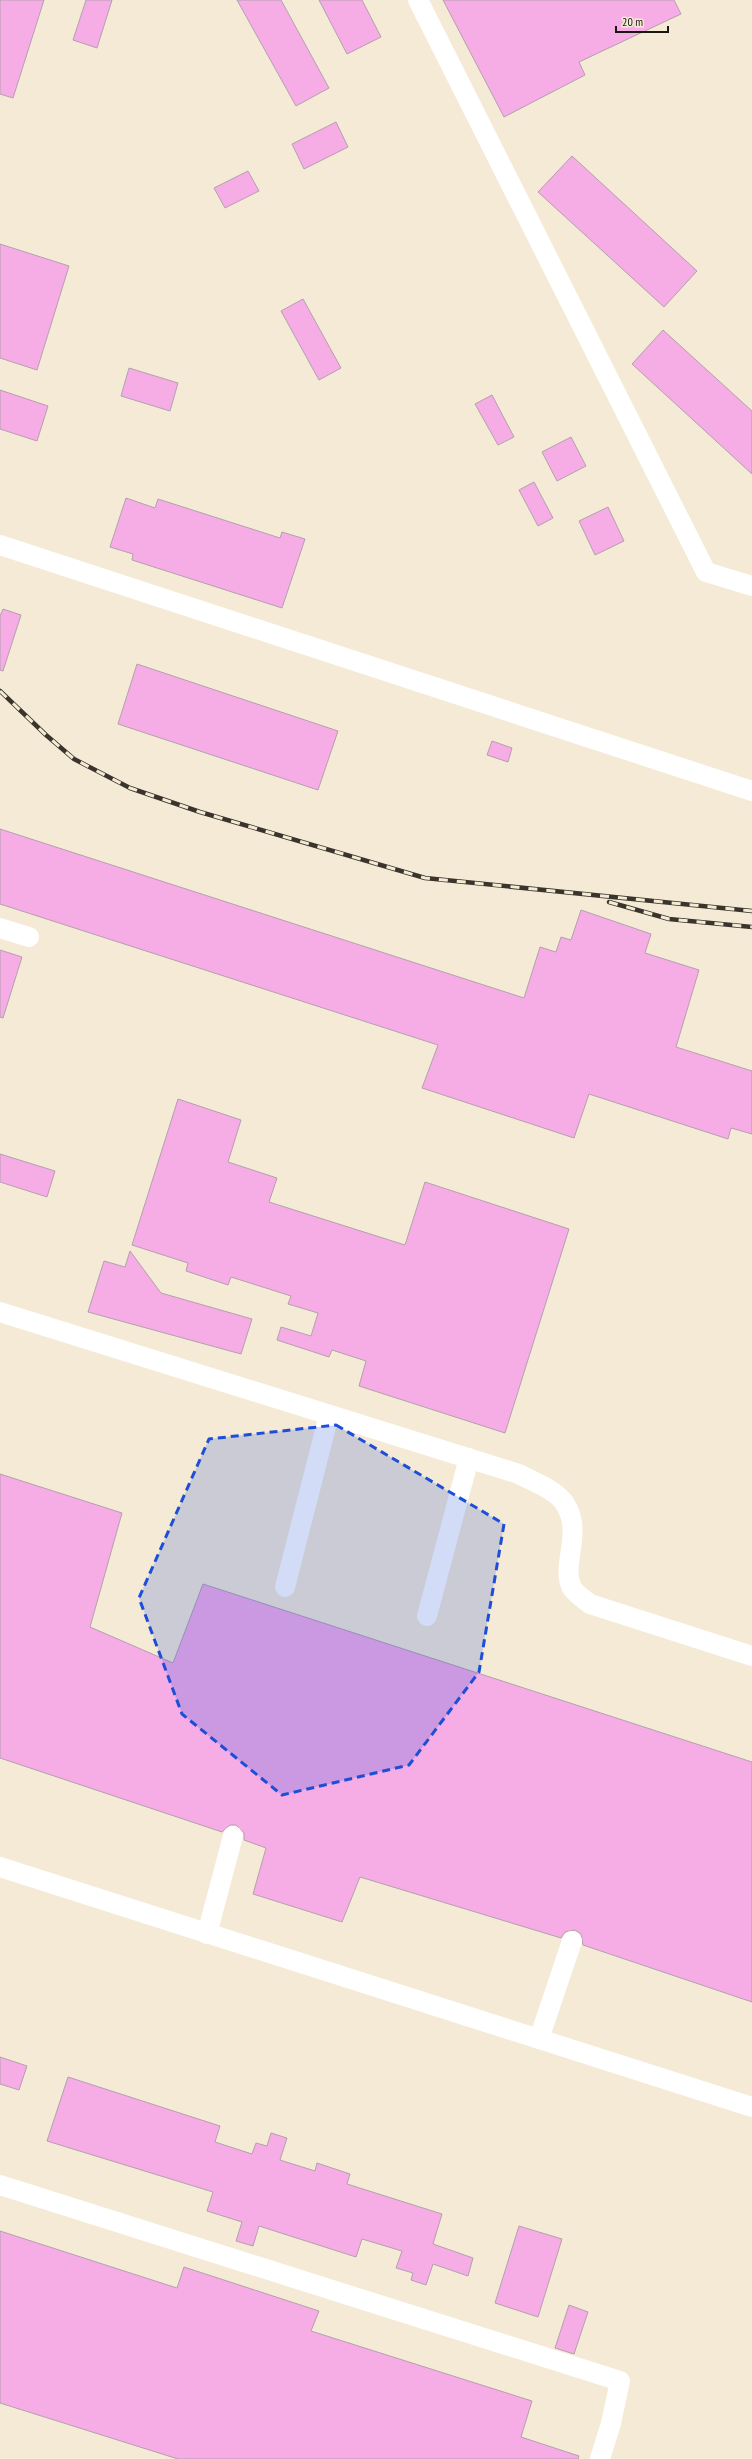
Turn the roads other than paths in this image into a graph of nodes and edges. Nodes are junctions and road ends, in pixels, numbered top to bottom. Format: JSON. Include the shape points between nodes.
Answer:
{"nodes":[{"id":1,"x":418,"y":0,"type":"edge"},
{"id":2,"x":0,"y":545,"type":"edge"},
{"id":3,"x":752,"y":586,"type":"edge"},
{"id":4,"x":752,"y":791,"type":"edge"},
{"id":5,"x":0,"y":928,"type":"edge"},
{"id":6,"x":29,"y":937,"type":"dead end"},
{"id":7,"x":0,"y":1312,"type":"edge"},
{"id":8,"x":329,"y":1415,"type":"junction"},
{"id":9,"x":470,"y":1458,"type":"junction"},
{"id":10,"x":285,"y":1587,"type":"dead end"},
{"id":11,"x":427,"y":1616,"type":"dead end"},
{"id":12,"x":752,"y":1656,"type":"edge"},
{"id":13,"x":233,"y":1836,"type":"dead end"},
{"id":14,"x":0,"y":1867,"type":"edge"},
{"id":15,"x":207,"y":1934,"type":"junction"},
{"id":16,"x":572,"y":1941,"type":"dead end"},
{"id":17,"x":539,"y":2039,"type":"junction"},
{"id":18,"x":752,"y":2107,"type":"edge"},
{"id":19,"x":0,"y":2185,"type":"edge"},
{"id":20,"x":600,"y":2459,"type":"edge"}],
"edges":[{"from":1,"to":3,"type":"lane","via":[[706,572]]},
{"from":2,"to":4,"type":"lane"},
{"from":5,"to":6,"type":"lane"},
{"from":7,"to":8,"type":"lane"},
{"from":8,"to":9,"type":"lane"},
{"from":8,"to":10,"type":"lane"},
{"from":9,"to":11,"type":"lane"},
{"from":9,"to":12,"type":"lane","via":[[519,1474],[556,1495],[565,1504],[574,1527],[569,1579],[573,1589],[590,1604]]},
{"from":13,"to":15,"type":"lane"},
{"from":14,"to":15,"type":"lane"},
{"from":15,"to":17,"type":"lane"},
{"from":16,"to":17,"type":"lane"},
{"from":17,"to":18,"type":"lane"},
{"from":19,"to":20,"type":"lane","via":[[620,2382]]}]}
